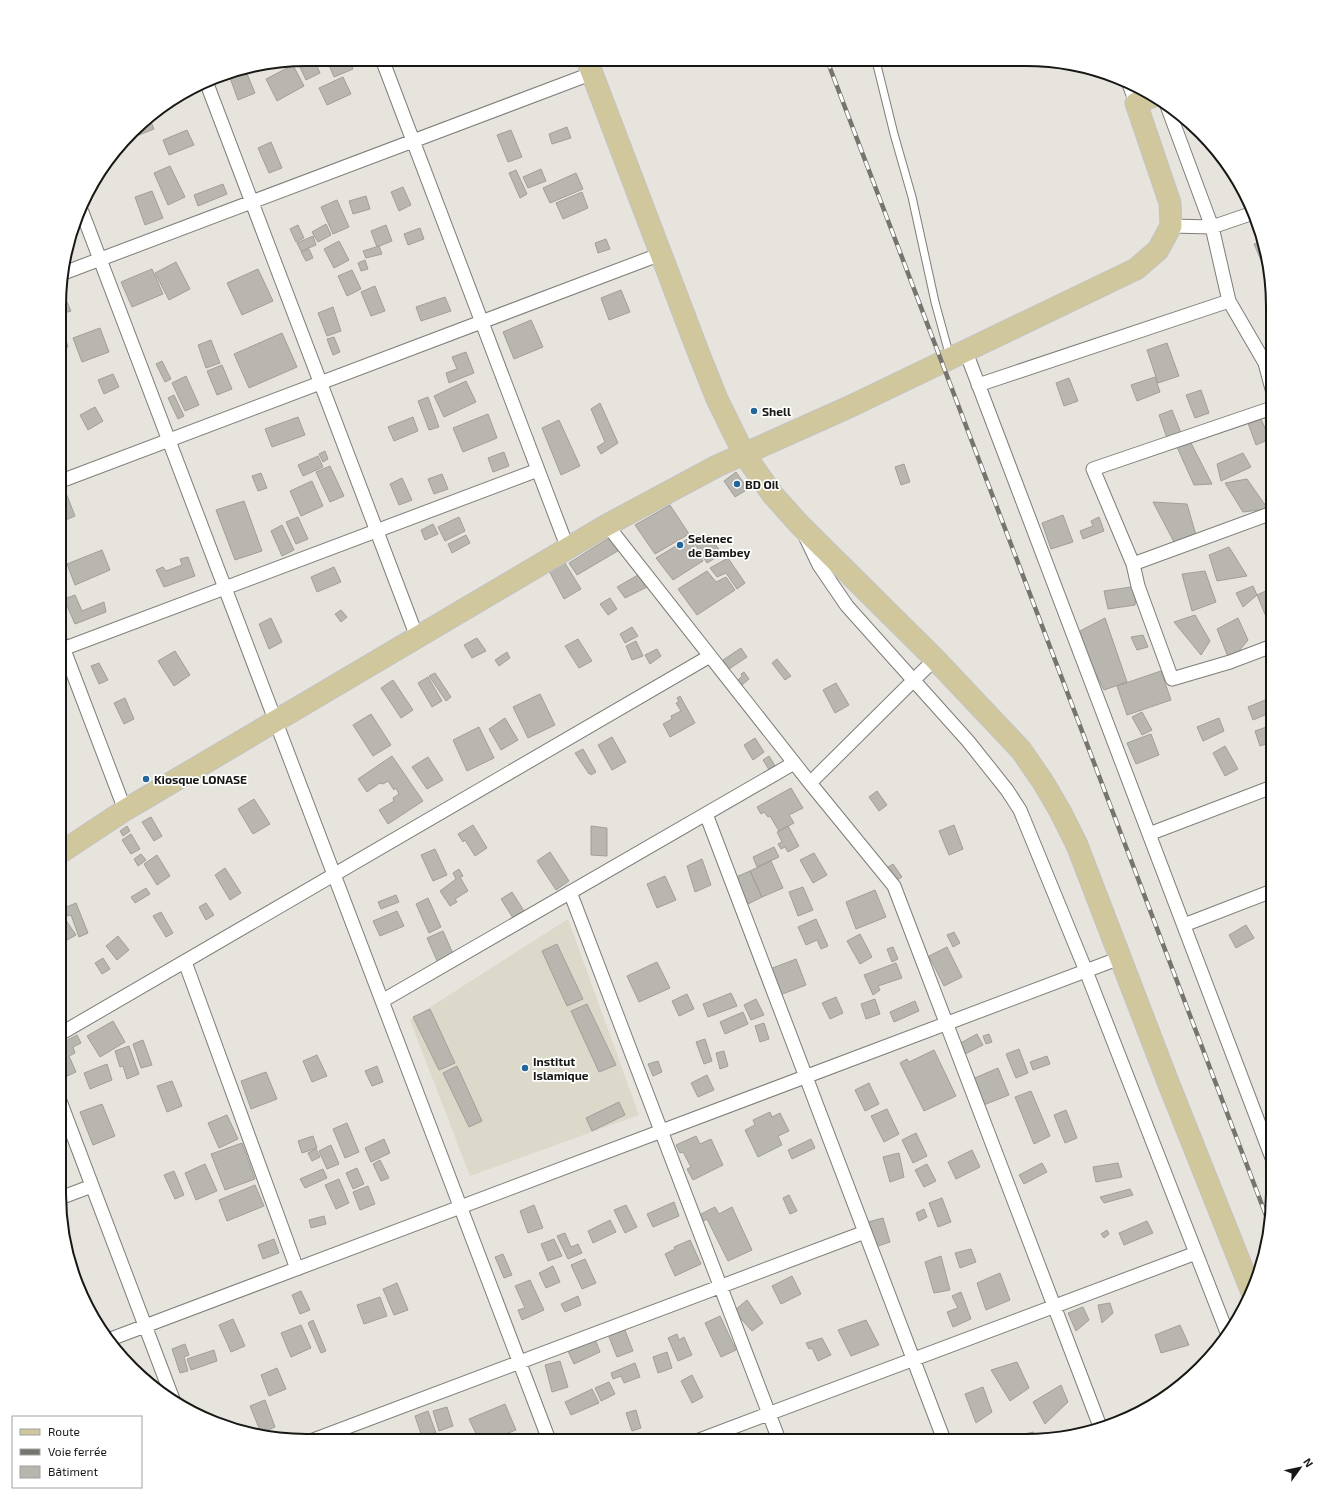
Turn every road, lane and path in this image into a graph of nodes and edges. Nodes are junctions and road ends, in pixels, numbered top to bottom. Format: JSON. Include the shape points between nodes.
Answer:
{"nodes":[{"id":1,"x":385,"y":66,"type":"edge"},
{"id":2,"x":877,"y":66,"type":"edge"},
{"id":3,"x":590,"y":67,"type":"edge"},
{"id":4,"x":208,"y":87,"type":"edge"},
{"id":5,"x":1145,"y":100,"type":"edge"},
{"id":6,"x":1170,"y":115,"type":"edge"},
{"id":7,"x":413,"y":141,"type":"junction"},
{"id":8,"x":252,"y":202,"type":"junction"},
{"id":9,"x":1248,"y":215,"type":"edge"},
{"id":10,"x":83,"y":216,"type":"edge"},
{"id":11,"x":1171,"y":226,"type":"junction"},
{"id":12,"x":1212,"y":227,"type":"junction"},
{"id":13,"x":661,"y":254,"type":"junction"},
{"id":14,"x":100,"y":259,"type":"junction"},
{"id":15,"x":69,"y":271,"type":"edge"},
{"id":16,"x":1229,"y":301,"type":"junction"},
{"id":17,"x":481,"y":322,"type":"junction"},
{"id":18,"x":958,"y":356,"type":"junction"},
{"id":19,"x":1266,"y":357,"type":"edge"},
{"id":20,"x":320,"y":383,"type":"junction"},
{"id":21,"x":978,"y":385,"type":"junction"},
{"id":22,"x":1266,"y":410,"type":"edge"},
{"id":23,"x":169,"y":440,"type":"junction"},
{"id":24,"x":744,"y":454,"type":"junction"},
{"id":25,"x":538,"y":470,"type":"junction"},
{"id":26,"x":66,"y":479,"type":"edge"},
{"id":27,"x":1266,"y":515,"type":"edge"},
{"id":28,"x":799,"y":524,"type":"junction"},
{"id":29,"x":607,"y":525,"type":"junction"},
{"id":30,"x":377,"y":530,"type":"junction"},
{"id":31,"x":568,"y":549,"type":"junction"},
{"id":32,"x":1133,"y":564,"type":"junction"},
{"id":33,"x":225,"y":588,"type":"junction"},
{"id":34,"x":417,"y":637,"type":"junction"},
{"id":35,"x":66,"y":645,"type":"edge"},
{"id":36,"x":1266,"y":648,"type":"edge"},
{"id":37,"x":66,"y":656,"type":"edge"},
{"id":38,"x":710,"y":656,"type":"junction"},
{"id":39,"x":935,"y":659,"type":"junction"},
{"id":40,"x":912,"y":679,"type":"junction"},
{"id":41,"x":276,"y":721,"type":"junction"},
{"id":42,"x":794,"y":763,"type":"junction"},
{"id":43,"x":810,"y":783,"type":"junction"},
{"id":44,"x":1266,"y":789,"type":"edge"},
{"id":45,"x":125,"y":810,"type":"junction"},
{"id":46,"x":706,"y":814,"type":"junction"},
{"id":47,"x":1149,"y":834,"type":"junction"},
{"id":48,"x":66,"y":849,"type":"edge"},
{"id":49,"x":334,"y":875,"type":"junction"},
{"id":50,"x":570,"y":892,"type":"junction"},
{"id":51,"x":1266,"y":893,"type":"edge"},
{"id":52,"x":1184,"y":925,"type":"junction"},
{"id":53,"x":1120,"y":958,"type":"junction"},
{"id":54,"x":185,"y":962,"type":"junction"},
{"id":55,"x":1086,"y":971,"type":"junction"},
{"id":56,"x":382,"y":1001,"type":"junction"},
{"id":57,"x":946,"y":1024,"type":"junction"},
{"id":58,"x":66,"y":1031,"type":"edge"},
{"id":59,"x":806,"y":1077,"type":"junction"},
{"id":60,"x":66,"y":1117,"type":"edge"},
{"id":61,"x":661,"y":1132,"type":"junction"},
{"id":62,"x":1266,"y":1142,"type":"edge"},
{"id":63,"x":92,"y":1186,"type":"junction"},
{"id":64,"x":66,"y":1196,"type":"edge"},
{"id":65,"x":460,"y":1207,"type":"junction"},
{"id":66,"x":865,"y":1232,"type":"junction"},
{"id":67,"x":1196,"y":1253,"type":"junction"},
{"id":68,"x":297,"y":1269,"type":"junction"},
{"id":69,"x":1249,"y":1284,"type":"edge"},
{"id":70,"x":720,"y":1287,"type":"junction"},
{"id":71,"x":1054,"y":1306,"type":"junction"},
{"id":72,"x":145,"y":1326,"type":"junction"},
{"id":73,"x":1225,"y":1328,"type":"edge"},
{"id":74,"x":114,"y":1338,"type":"edge"},
{"id":75,"x":914,"y":1360,"type":"junction"},
{"id":76,"x":520,"y":1363,"type":"junction"},
{"id":77,"x":170,"y":1392,"type":"edge"},
{"id":78,"x":769,"y":1414,"type":"junction"},
{"id":79,"x":1099,"y":1422,"type":"edge"},
{"id":80,"x":329,"y":1434,"type":"edge"},
{"id":81,"x":547,"y":1434,"type":"edge"},
{"id":82,"x":715,"y":1434,"type":"edge"},
{"id":83,"x":777,"y":1434,"type":"edge"},
{"id":84,"x":942,"y":1434,"type":"edge"}],
"edges":[{"from":1,"to":7,"type":"street"},
{"from":2,"to":18,"type":"lane","via":[[912,197],[935,302]]},
{"from":3,"to":7,"type":"street"},
{"from":3,"to":13,"type":"main road"},
{"from":4,"to":8,"type":"street"},
{"from":5,"to":11,"type":"main road","via":[[1170,203]]},
{"from":6,"to":12,"type":"street"},
{"from":7,"to":8,"type":"street"},
{"from":7,"to":17,"type":"street"},
{"from":8,"to":14,"type":"street"},
{"from":8,"to":20,"type":"street"},
{"from":9,"to":12,"type":"street"},
{"from":10,"to":14,"type":"street"},
{"from":11,"to":12,"type":"street"},
{"from":11,"to":18,"type":"main road","via":[[1158,250],[1136,269]]},
{"from":12,"to":16,"type":"street"},
{"from":13,"to":17,"type":"street"},
{"from":13,"to":24,"type":"main road","via":[[717,399]]},
{"from":14,"to":15,"type":"street"},
{"from":14,"to":23,"type":"street"},
{"from":16,"to":19,"type":"street"},
{"from":16,"to":21,"type":"street"},
{"from":17,"to":20,"type":"street"},
{"from":17,"to":25,"type":"street"},
{"from":18,"to":21,"type":"street"},
{"from":18,"to":24,"type":"main road"},
{"from":20,"to":23,"type":"street"},
{"from":20,"to":30,"type":"street"},
{"from":21,"to":47,"type":"street"},
{"from":22,"to":32,"type":"street","via":[[1093,469]]},
{"from":23,"to":26,"type":"street"},
{"from":23,"to":33,"type":"street"},
{"from":24,"to":28,"type":"main road","via":[[773,495]]},
{"from":24,"to":29,"type":"main road"},
{"from":25,"to":30,"type":"street"},
{"from":25,"to":31,"type":"street"},
{"from":27,"to":32,"type":"street"},
{"from":28,"to":39,"type":"main road"},
{"from":28,"to":40,"type":"street","via":[[819,565],[847,606]]},
{"from":29,"to":31,"type":"main road"},
{"from":29,"to":38,"type":"street"},
{"from":30,"to":33,"type":"street"},
{"from":30,"to":34,"type":"street"},
{"from":31,"to":34,"type":"main road"},
{"from":32,"to":36,"type":"street","via":[[1138,586],[1172,679]]},
{"from":33,"to":35,"type":"street"},
{"from":33,"to":41,"type":"street"},
{"from":34,"to":41,"type":"main road"},
{"from":37,"to":45,"type":"street"},
{"from":38,"to":42,"type":"street"},
{"from":38,"to":49,"type":"street"},
{"from":39,"to":40,"type":"street"},
{"from":39,"to":53,"type":"main road","via":[[1021,750],[1043,782],[1077,845]]},
{"from":40,"to":43,"type":"street"},
{"from":40,"to":55,"type":"street","via":[[968,741],[1020,810]]},
{"from":41,"to":45,"type":"main road"},
{"from":41,"to":49,"type":"street"},
{"from":42,"to":43,"type":"street"},
{"from":42,"to":46,"type":"street"},
{"from":43,"to":57,"type":"street","via":[[894,886]]},
{"from":44,"to":47,"type":"street"},
{"from":45,"to":48,"type":"main road"},
{"from":46,"to":50,"type":"street"},
{"from":46,"to":59,"type":"street"},
{"from":47,"to":52,"type":"street"},
{"from":49,"to":54,"type":"street"},
{"from":49,"to":56,"type":"street"},
{"from":50,"to":56,"type":"street"},
{"from":50,"to":61,"type":"street"},
{"from":51,"to":52,"type":"street"},
{"from":52,"to":62,"type":"street"},
{"from":53,"to":55,"type":"street"},
{"from":53,"to":69,"type":"main road"},
{"from":54,"to":58,"type":"street"},
{"from":54,"to":68,"type":"street"},
{"from":55,"to":57,"type":"street"},
{"from":55,"to":67,"type":"street"},
{"from":56,"to":65,"type":"street"},
{"from":57,"to":59,"type":"street"},
{"from":57,"to":71,"type":"street"},
{"from":59,"to":61,"type":"street"},
{"from":59,"to":66,"type":"street"},
{"from":60,"to":63,"type":"street"},
{"from":61,"to":65,"type":"street"},
{"from":61,"to":70,"type":"street"},
{"from":63,"to":64,"type":"street"},
{"from":63,"to":72,"type":"street"},
{"from":65,"to":68,"type":"street"},
{"from":65,"to":76,"type":"street"},
{"from":66,"to":70,"type":"street"},
{"from":66,"to":75,"type":"street"},
{"from":67,"to":71,"type":"street"},
{"from":67,"to":73,"type":"street"},
{"from":68,"to":72,"type":"street"},
{"from":70,"to":76,"type":"street"},
{"from":70,"to":78,"type":"street"},
{"from":71,"to":75,"type":"street"},
{"from":71,"to":79,"type":"street"},
{"from":72,"to":74,"type":"street"},
{"from":72,"to":77,"type":"street"},
{"from":75,"to":78,"type":"street"},
{"from":75,"to":84,"type":"street"},
{"from":76,"to":80,"type":"street"},
{"from":76,"to":81,"type":"street"},
{"from":78,"to":82,"type":"street"},
{"from":78,"to":83,"type":"street"}]}
